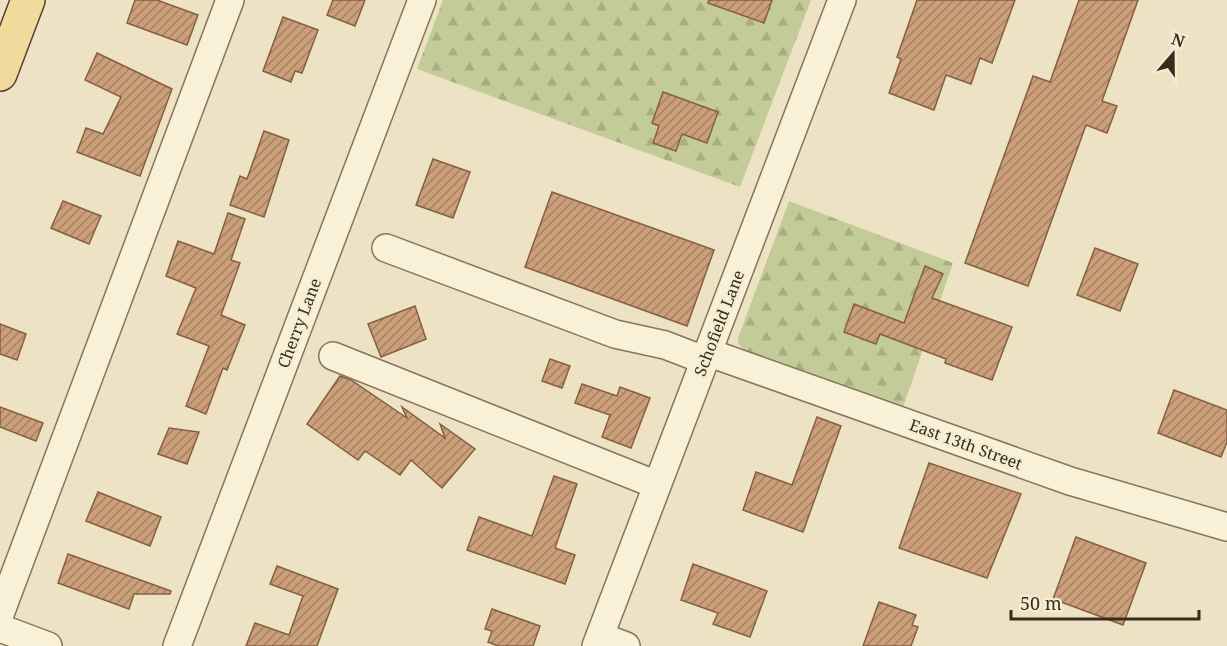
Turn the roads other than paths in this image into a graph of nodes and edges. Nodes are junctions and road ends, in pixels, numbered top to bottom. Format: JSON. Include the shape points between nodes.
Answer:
{"nodes":[{"id":1,"x":28,"y":0,"type":"edge"},
{"id":2,"x":230,"y":0,"type":"edge"},
{"id":3,"x":422,"y":0,"type":"edge"},
{"id":4,"x":842,"y":0,"type":"edge"},
{"id":5,"x":0,"y":74,"type":"edge"},
{"id":6,"x":386,"y":248,"type":"dead end"},
{"id":7,"x":333,"y":356,"type":"dead end"},
{"id":8,"x":706,"y":356,"type":"junction"},
{"id":9,"x":657,"y":485,"type":"junction"},
{"id":10,"x":1227,"y":526,"type":"edge"},
{"id":11,"x":0,"y":614,"type":"edge"},
{"id":12,"x":0,"y":628,"type":"edge"},
{"id":13,"x":598,"y":641,"type":"edge"},
{"id":14,"x":48,"y":646,"type":"edge"},
{"id":15,"x":177,"y":646,"type":"edge"},
{"id":16,"x":626,"y":646,"type":"edge"}],
"edges":[{"from":1,"to":5,"type":"main road"},
{"from":2,"to":11,"type":"street"},
{"from":3,"to":15,"type":"street","name":"Cherry Lane"},
{"from":4,"to":8,"type":"street","name":"Schofield Lane"},
{"from":6,"to":8,"type":"street","name":"East 13th Street","via":[[615,334]]},
{"from":7,"to":9,"type":"street"},
{"from":8,"to":9,"type":"street","name":"Schofield Lane"},
{"from":8,"to":10,"type":"street","name":"East 13th Street","via":[[1070,481]]},
{"from":9,"to":13,"type":"street","name":"Schofield Lane"},
{"from":12,"to":14,"type":"street"},
{"from":13,"to":16,"type":"street"}]}
